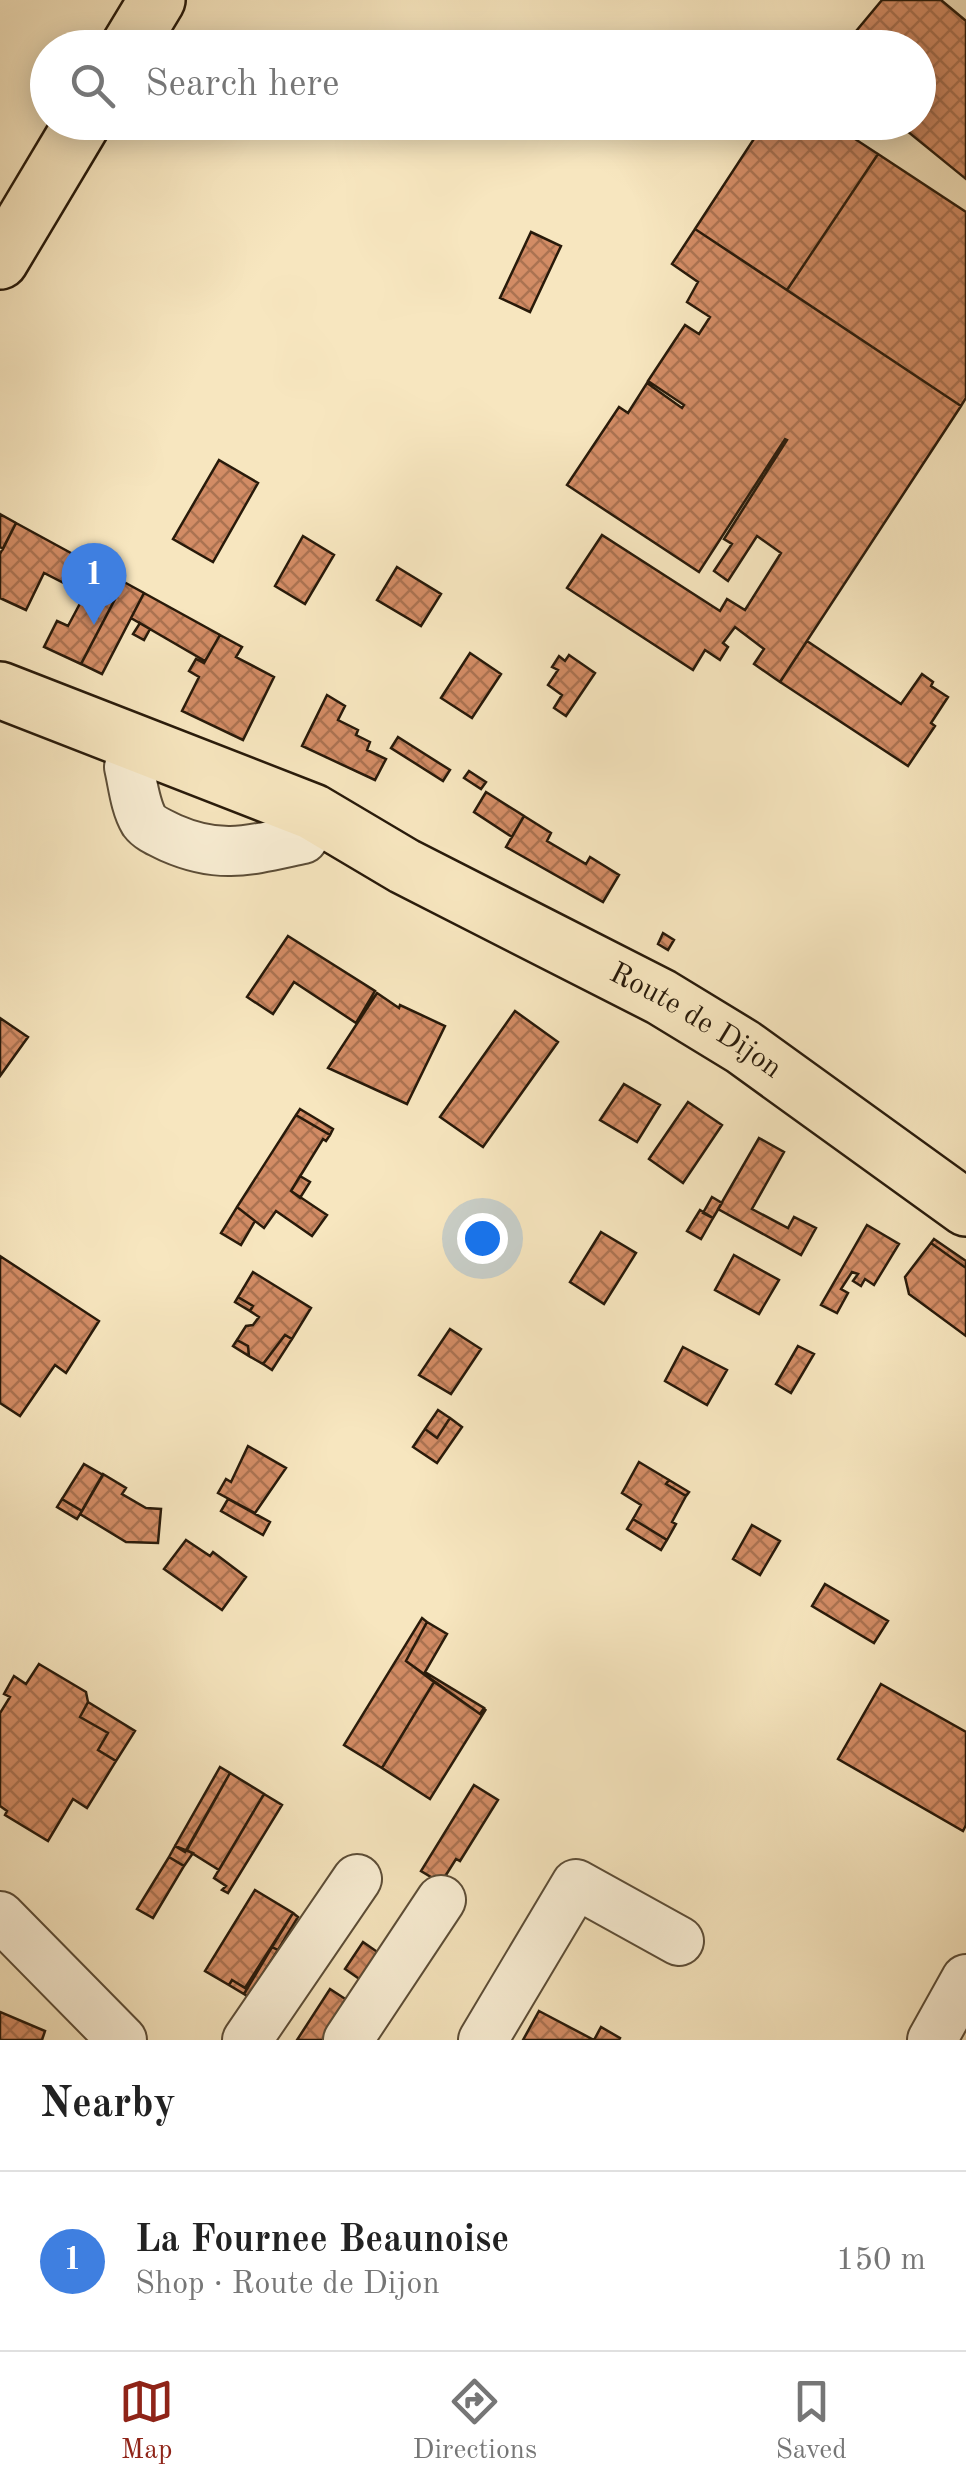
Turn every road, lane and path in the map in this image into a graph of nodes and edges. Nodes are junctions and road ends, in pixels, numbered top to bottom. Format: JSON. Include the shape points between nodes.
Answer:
{"nodes":[{"id":1,"x":157,"y":0,"type":"edge"},
{"id":2,"x":139,"y":30,"type":"edge"},
{"id":3,"x":72,"y":140,"type":"edge"},
{"id":4,"x":0,"y":261,"type":"edge"},
{"id":5,"x":0,"y":690,"type":"edge"},
{"id":6,"x":0,"y":719,"type":"edge"},
{"id":7,"x":404,"y":866,"type":"junction"},
{"id":8,"x":966,"y":1208,"type":"edge"},
{"id":9,"x":357,"y":1879,"type":"dead end"},
{"id":10,"x":442,"y":1900,"type":"dead end"},
{"id":11,"x":0,"y":1916,"type":"edge"},
{"id":12,"x":679,"y":1941,"type":"dead end"},
{"id":13,"x":966,"y":1979,"type":"edge"},
{"id":14,"x":122,"y":2040,"type":"edge"},
{"id":15,"x":247,"y":2040,"type":"edge"},
{"id":16,"x":348,"y":2040,"type":"edge"},
{"id":17,"x":483,"y":2040,"type":"edge"},
{"id":18,"x":932,"y":2040,"type":"edge"}],
"edges":[{"from":1,"to":2,"type":"main road"},
{"from":3,"to":4,"type":"main road"},
{"from":5,"to":7,"type":"main road","name":"Route de Dijon","via":[[314,812]]},
{"from":6,"to":7,"type":"main road","name":"Route de Dijon","via":[[302,839]]},
{"from":7,"to":8,"type":"main road","name":"Route de Dijon","via":[[694,1017]]},
{"from":9,"to":15,"type":"street"},
{"from":10,"to":16,"type":"street"},
{"from":11,"to":14,"type":"street"},
{"from":12,"to":17,"type":"street","via":[[576,1884]]},
{"from":13,"to":18,"type":"street"}]}
